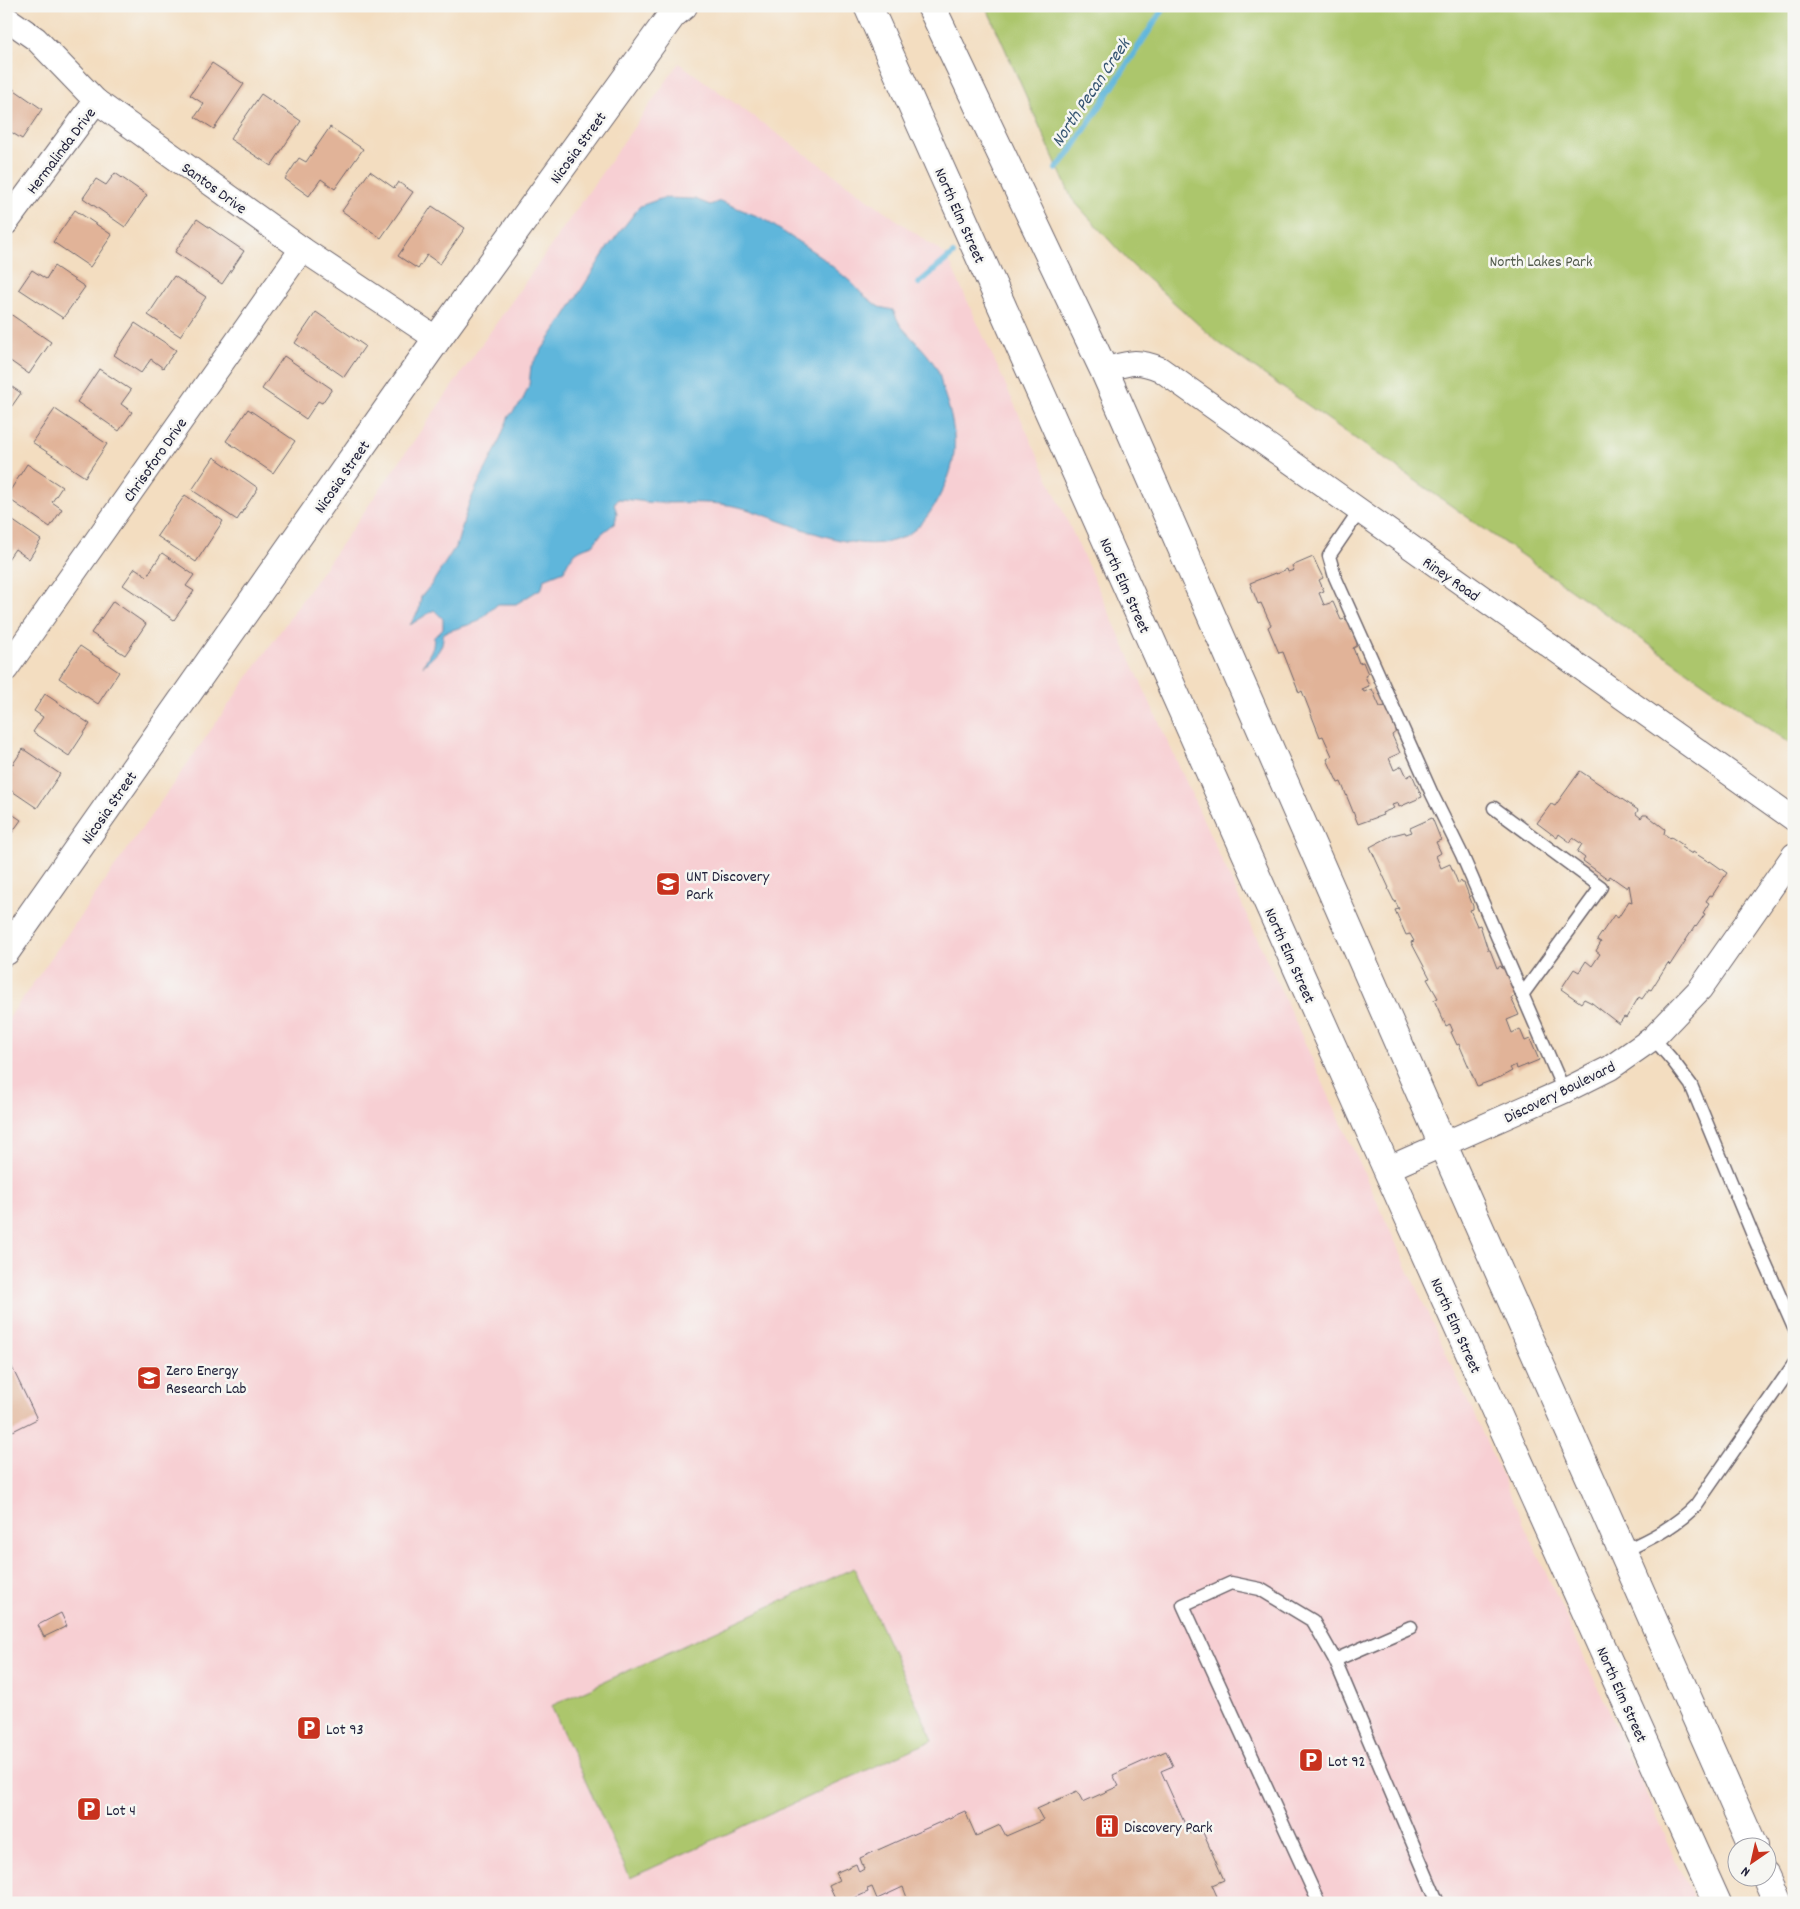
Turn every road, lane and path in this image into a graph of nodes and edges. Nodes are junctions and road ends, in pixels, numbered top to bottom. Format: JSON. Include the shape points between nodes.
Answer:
{"nodes":[{"id":1,"x":868,"y":6,"type":"edge"},
{"id":2,"x":931,"y":6,"type":"edge"},
{"id":3,"x":672,"y":9,"type":"edge"},
{"id":4,"x":6,"y":18,"type":"edge"},
{"id":5,"x":96,"y":101,"type":"junction"},
{"id":6,"x":6,"y":223,"type":"edge"},
{"id":7,"x":302,"y":249,"type":"junction"},
{"id":8,"x":437,"y":339,"type":"junction"},
{"id":9,"x":1104,"y":370,"type":"junction"},
{"id":10,"x":1359,"y":512,"type":"junction"},
{"id":11,"x":6,"y":669,"type":"edge"},
{"id":12,"x":1494,"y":808,"type":"dead end"},
{"id":13,"x":1794,"y":819,"type":"edge"},
{"id":14,"x":1794,"y":855,"type":"edge"},
{"id":15,"x":6,"y":951,"type":"edge"},
{"id":16,"x":1522,"y":995,"type":"junction"},
{"id":17,"x":1653,"y":1038,"type":"junction"},
{"id":18,"x":1564,"y":1091,"type":"junction"},
{"id":19,"x":1443,"y":1145,"type":"junction"},
{"id":20,"x":1387,"y":1169,"type":"junction"},
{"id":21,"x":1794,"y":1328,"type":"edge"},
{"id":22,"x":1794,"y":1364,"type":"edge"},
{"id":23,"x":1622,"y":1552,"type":"junction"},
{"id":24,"x":1411,"y":1627,"type":"dead end"},
{"id":25,"x":1335,"y":1660,"type":"junction"},
{"id":26,"x":1749,"y":1836,"type":"edge"},
{"id":27,"x":1770,"y":1886,"type":"edge"},
{"id":28,"x":1319,"y":1903,"type":"edge"},
{"id":29,"x":1438,"y":1903,"type":"edge"},
{"id":30,"x":1717,"y":1903,"type":"edge"},
{"id":31,"x":1778,"y":1903,"type":"edge"}],
"edges":[{"from":1,"to":20,"type":"main road","name":"North Elm Street"},
{"from":2,"to":9,"type":"main road"},
{"from":3,"to":8,"type":"main road","name":"Nicosia Street"},
{"from":4,"to":5,"type":"street","name":"Santos Drive","via":[[36,39]]},
{"from":5,"to":6,"type":"street","name":"Hermalinda Drive"},
{"from":5,"to":7,"type":"street","name":"Santos Drive"},
{"from":7,"to":8,"type":"street","name":"Santos Drive"},
{"from":7,"to":11,"type":"street","name":"Chrisoforo Drive"},
{"from":8,"to":15,"type":"main road","name":"Nicosia Street"},
{"from":9,"to":10,"type":"street","name":"Riney Road","via":[[1135,362],[1160,370]]},
{"from":9,"to":19,"type":"main road"},
{"from":10,"to":13,"type":"street","name":"Riney Road"},
{"from":10,"to":16,"type":"lane","via":[[1329,556],[1331,566]]},
{"from":12,"to":16,"type":"lane","via":[[1601,887]]},
{"from":14,"to":17,"type":"street","name":"Discovery Boulevard","via":[[1700,989]]},
{"from":16,"to":18,"type":"lane"},
{"from":17,"to":18,"type":"street","name":"Discovery Boulevard","via":[[1610,1068]]},
{"from":17,"to":21,"type":"lane","via":[[1691,1085]]},
{"from":18,"to":19,"type":"street","name":"Discovery Boulevard"},
{"from":19,"to":20,"type":"street","name":"Discovery Boulevard"},
{"from":19,"to":23,"type":"main road"},
{"from":20,"to":30,"type":"main road","name":"North Elm Street"},
{"from":22,"to":23,"type":"lane","via":[[1686,1515],[1670,1528]]},
{"from":23,"to":26,"type":"main road"},
{"from":24,"to":25,"type":"lane"},
{"from":25,"to":28,"type":"lane","via":[[1313,1621],[1260,1589],[1231,1583],[1183,1605]]},
{"from":25,"to":29,"type":"lane"},
{"from":27,"to":31,"type":"main road"}]}
